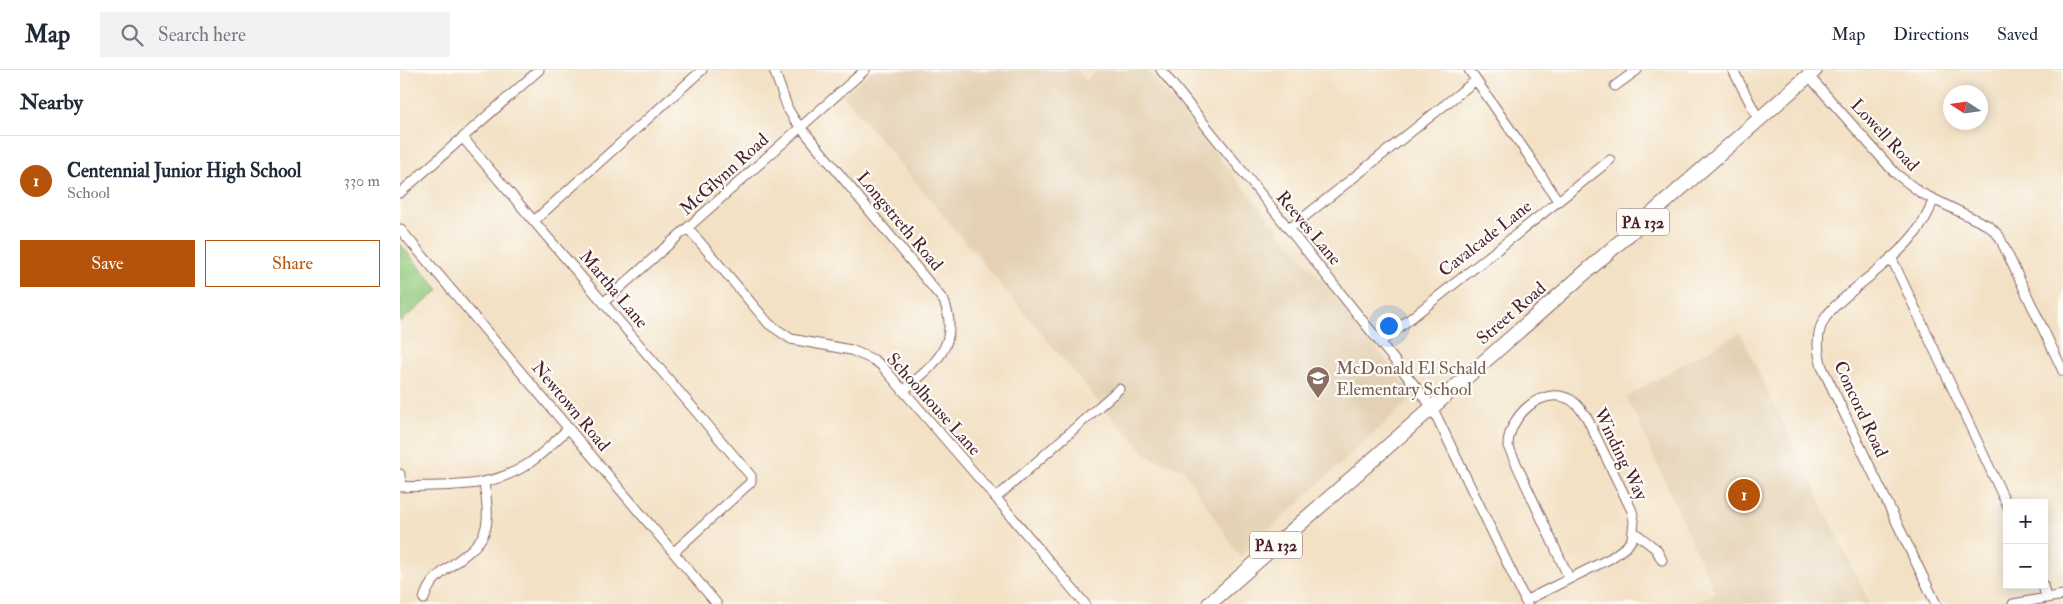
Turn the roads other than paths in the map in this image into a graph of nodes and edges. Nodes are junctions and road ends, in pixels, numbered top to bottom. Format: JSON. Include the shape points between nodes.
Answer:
{"nodes":[{"id":1,"x":539,"y":70,"type":"edge"},
{"id":2,"x":702,"y":70,"type":"edge"},
{"id":3,"x":774,"y":70,"type":"edge"},
{"id":4,"x":865,"y":70,"type":"edge"},
{"id":5,"x":1161,"y":70,"type":"edge"},
{"id":6,"x":1469,"y":70,"type":"edge"},
{"id":7,"x":1637,"y":70,"type":"edge"},
{"id":8,"x":1733,"y":70,"type":"edge"},
{"id":9,"x":1812,"y":73,"type":"edge"},
{"id":10,"x":1476,"y":80,"type":"junction"},
{"id":11,"x":1615,"y":86,"type":"dead end"},
{"id":12,"x":1759,"y":120,"type":"junction"},
{"id":13,"x":801,"y":127,"type":"junction"},
{"id":14,"x":464,"y":138,"type":"junction"},
{"id":15,"x":1610,"y":160,"type":"dead end"},
{"id":16,"x":400,"y":193,"type":"edge"},
{"id":17,"x":1933,"y":200,"type":"junction"},
{"id":18,"x":1558,"y":201,"type":"junction"},
{"id":19,"x":535,"y":220,"type":"junction"},
{"id":20,"x":688,"y":228,"type":"junction"},
{"id":21,"x":400,"y":229,"type":"edge"},
{"id":22,"x":1289,"y":229,"type":"junction"},
{"id":23,"x":1892,"y":256,"type":"junction"},
{"id":24,"x":604,"y":302,"type":"junction"},
{"id":25,"x":1381,"y":342,"type":"junction"},
{"id":26,"x":2063,"y":370,"type":"edge"},
{"id":27,"x":1119,"y":389,"type":"dead end"},
{"id":28,"x":903,"y":391,"type":"junction"},
{"id":29,"x":1432,"y":407,"type":"junction"},
{"id":30,"x":569,"y":428,"type":"junction"},
{"id":31,"x":400,"y":474,"type":"edge"},
{"id":32,"x":484,"y":483,"type":"junction"},
{"id":33,"x":400,"y":487,"type":"edge"},
{"id":34,"x":996,"y":498,"type":"junction"},
{"id":35,"x":2004,"y":499,"type":"edge"},
{"id":36,"x":1634,"y":532,"type":"junction"},
{"id":37,"x":674,"y":552,"type":"junction"},
{"id":38,"x":1662,"y":560,"type":"dead end"},
{"id":39,"x":1569,"y":578,"type":"junction"},
{"id":40,"x":2044,"y":589,"type":"edge"},
{"id":41,"x":2063,"y":595,"type":"edge"},
{"id":42,"x":2046,"y":598,"type":"junction"},
{"id":43,"x":424,"y":599,"type":"dead end"},
{"id":44,"x":1526,"y":602,"type":"edge"},
{"id":45,"x":717,"y":604,"type":"edge"},
{"id":46,"x":1085,"y":604,"type":"edge"},
{"id":47,"x":1209,"y":604,"type":"edge"},
{"id":48,"x":1936,"y":604,"type":"edge"},
{"id":49,"x":2013,"y":604,"type":"edge"}],
"edges":[{"from":1,"to":14,"type":"street"},
{"from":2,"to":19,"type":"street"},
{"from":3,"to":13,"type":"street","name":"Longstreth Road","via":[[788,110]]},
{"from":4,"to":13,"type":"street","name":"McGlynn Road"},
{"from":5,"to":22,"type":"street","name":"Reeves Lane"},
{"from":6,"to":10,"type":"street"},
{"from":7,"to":11,"type":"street"},
{"from":8,"to":12,"type":"street"},
{"from":9,"to":12,"type":"main road","name":"Street Road","number":"PA 132"},
{"from":9,"to":17,"type":"street","name":"Lowell Road","via":[[1895,174]]},
{"from":10,"to":18,"type":"street"},
{"from":10,"to":22,"type":"street"},
{"from":12,"to":29,"type":"main road","name":"Street Road","number":"PA 132"},
{"from":13,"to":20,"type":"street","name":"McGlynn Road"},
{"from":13,"to":28,"type":"street","name":"Longstreth Road","via":[[940,295],[948,311],[949,334],[941,355],[929,370]]},
{"from":14,"to":16,"type":"street"},
{"from":14,"to":19,"type":"street","name":"Martha Lane"},
{"from":15,"to":18,"type":"street","name":"Cavalcade Lane"},
{"from":17,"to":23,"type":"street","name":"Concord Road","via":[[1915,235]]},
{"from":17,"to":26,"type":"street","name":"Lowell Road","via":[[1989,226],[2000,236]]},
{"from":18,"to":25,"type":"street","name":"Cavalcade Lane"},
{"from":19,"to":24,"type":"street","name":"Martha Lane"},
{"from":20,"to":24,"type":"street","name":"McGlynn Road"},
{"from":20,"to":28,"type":"street","name":"Schoolhouse Lane","via":[[777,331],[791,339],[861,354],[882,366]]},
{"from":21,"to":30,"type":"street","name":"Newtown Road"},
{"from":22,"to":25,"type":"street","name":"Reeves Lane"},
{"from":23,"to":35,"type":"street"},
{"from":23,"to":48,"type":"street","name":"Concord Road","via":[[1831,309],[1821,327],[1818,354]]},
{"from":24,"to":37,"type":"street","name":"Martha Lane","via":[[751,476],[751,482]]},
{"from":25,"to":29,"type":"street","name":"Reeves Lane"},
{"from":27,"to":34,"type":"street"},
{"from":28,"to":34,"type":"street","name":"Schoolhouse Lane"},
{"from":29,"to":44,"type":"street","name":"Reeves Lane"},
{"from":29,"to":47,"type":"main road","name":"Street Road","number":"PA 132"},
{"from":30,"to":32,"type":"street","via":[[514,473]]},
{"from":30,"to":37,"type":"street","name":"Newtown Road"},
{"from":31,"to":33,"type":"street"},
{"from":32,"to":33,"type":"street"},
{"from":32,"to":43,"type":"street","via":[[488,517],[481,541],[434,579]]},
{"from":34,"to":46,"type":"street","name":"Schoolhouse Lane"},
{"from":36,"to":38,"type":"street","via":[[1656,548]]},
{"from":36,"to":39,"type":"street","via":[[1620,552]]},
{"from":36,"to":39,"type":"street","name":"Winding Way","via":[[1632,512],[1581,410],[1563,397],[1539,400],[1516,418],[1509,432],[1508,446]]},
{"from":37,"to":45,"type":"street","name":"Newtown Road"},
{"from":39,"to":44,"type":"street"},
{"from":40,"to":42,"type":"street"},
{"from":41,"to":42,"type":"street"},
{"from":42,"to":49,"type":"street"}]}
